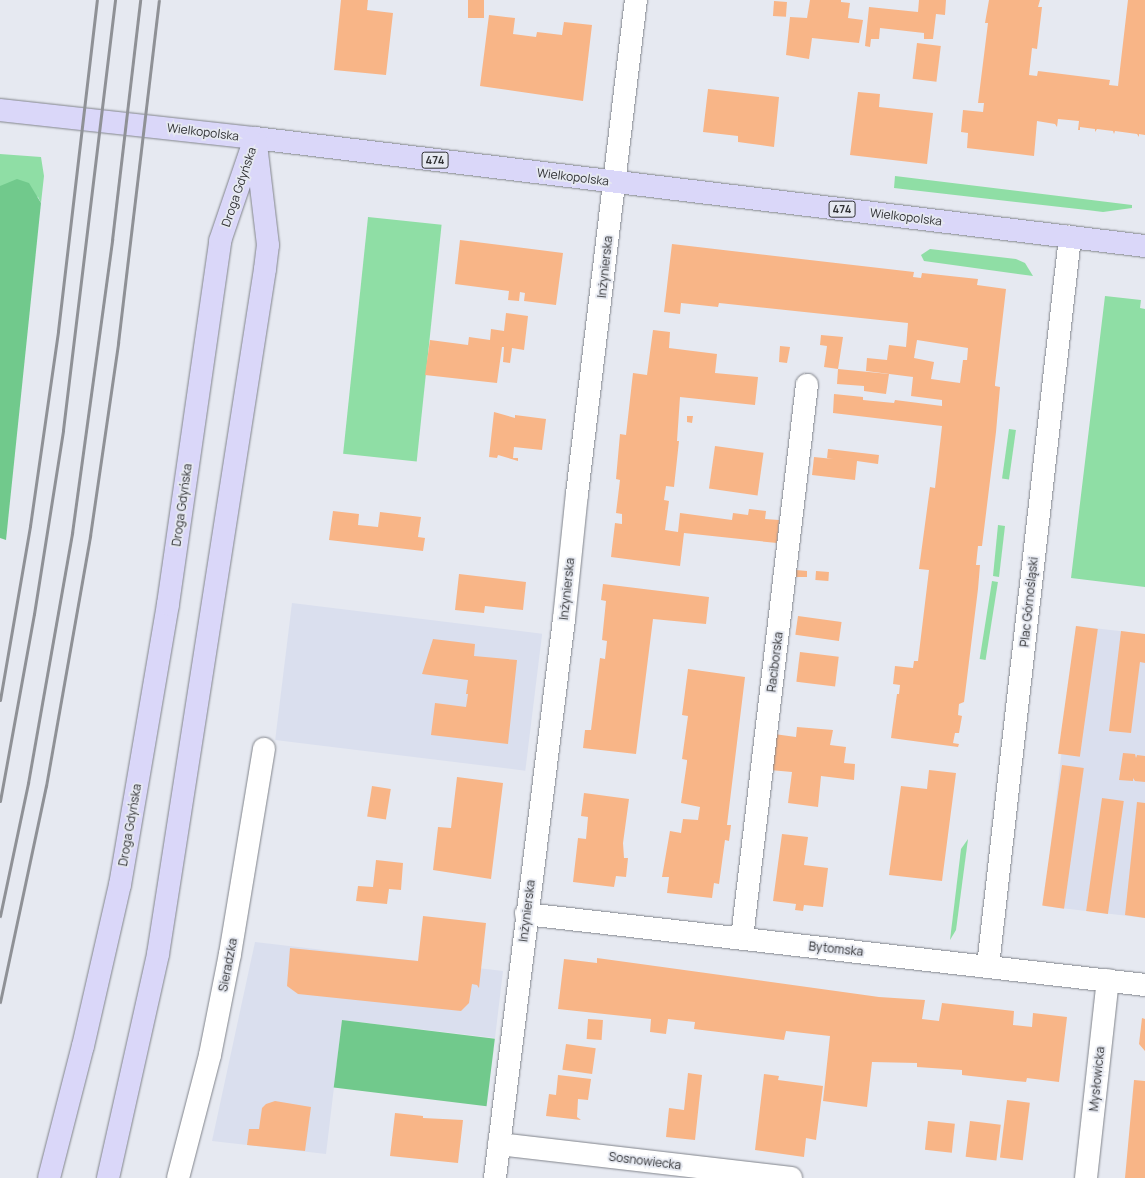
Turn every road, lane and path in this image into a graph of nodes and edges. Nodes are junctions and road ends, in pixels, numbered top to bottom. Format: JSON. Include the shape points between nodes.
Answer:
{"nodes":[{"id":1,"x":636,"y":0,"type":"edge"},
{"id":2,"x":0,"y":110,"type":"edge"},
{"id":3,"x":255,"y":138,"type":"junction"},
{"id":4,"x":614,"y":182,"type":"junction"},
{"id":5,"x":1070,"y":237,"type":"junction"},
{"id":6,"x":1145,"y":246,"type":"edge"},
{"id":7,"x":807,"y":385,"type":"dead end"},
{"id":8,"x":264,"y":749,"type":"dead end"},
{"id":9,"x":526,"y":914,"type":"junction"},
{"id":10,"x":742,"y":938,"type":"junction"},
{"id":11,"x":988,"y":966,"type":"junction"},
{"id":12,"x":1108,"y":980,"type":"junction"},
{"id":13,"x":1145,"y":985,"type":"edge"},
{"id":14,"x":499,"y":1144,"type":"junction"},
{"id":15,"x":49,"y":1178,"type":"edge"},
{"id":16,"x":108,"y":1178,"type":"edge"},
{"id":17,"x":178,"y":1178,"type":"edge"},
{"id":18,"x":495,"y":1178,"type":"edge"},
{"id":19,"x":789,"y":1178,"type":"edge"},
{"id":20,"x":1086,"y":1178,"type":"edge"}],
"edges":[{"from":1,"to":4,"type":"street","name":"Inżynierska"},
{"from":2,"to":3,"type":"main road","name":"Wielkopolska","number":"474"},
{"from":3,"to":4,"type":"main road","name":"Wielkopolska","number":"474"},
{"from":3,"to":15,"type":"main road","name":"Droga Gdyńska","via":[[220,241],[168,604],[120,885]]},
{"from":3,"to":16,"type":"main road","name":"Droga Gdyńska","via":[[268,245],[265,269],[158,954]]},
{"from":4,"to":5,"type":"main road","name":"Wielkopolska","number":"474"},
{"from":4,"to":9,"type":"street","name":"Inżynierska","via":[[564,619]]},
{"from":5,"to":6,"type":"main road","name":"Wielkopolska","number":"474"},
{"from":5,"to":11,"type":"street","name":"Plac Górnośląski"},
{"from":7,"to":10,"type":"street","name":"Raciborska"},
{"from":8,"to":17,"type":"street","name":"Sieradzka","via":[[230,954],[210,1055]]},
{"from":9,"to":10,"type":"street","name":"Bytomska"},
{"from":9,"to":14,"type":"street","name":"Inżynierska"},
{"from":10,"to":11,"type":"street","name":"Bytomska"},
{"from":11,"to":12,"type":"street","name":"Bytomska"},
{"from":12,"to":13,"type":"street","name":"Bytomska"},
{"from":12,"to":20,"type":"street","name":"Mysłowicka"},
{"from":14,"to":18,"type":"street","name":"Inżynierska"},
{"from":14,"to":19,"type":"street","name":"Sosnowiecka"}]}
